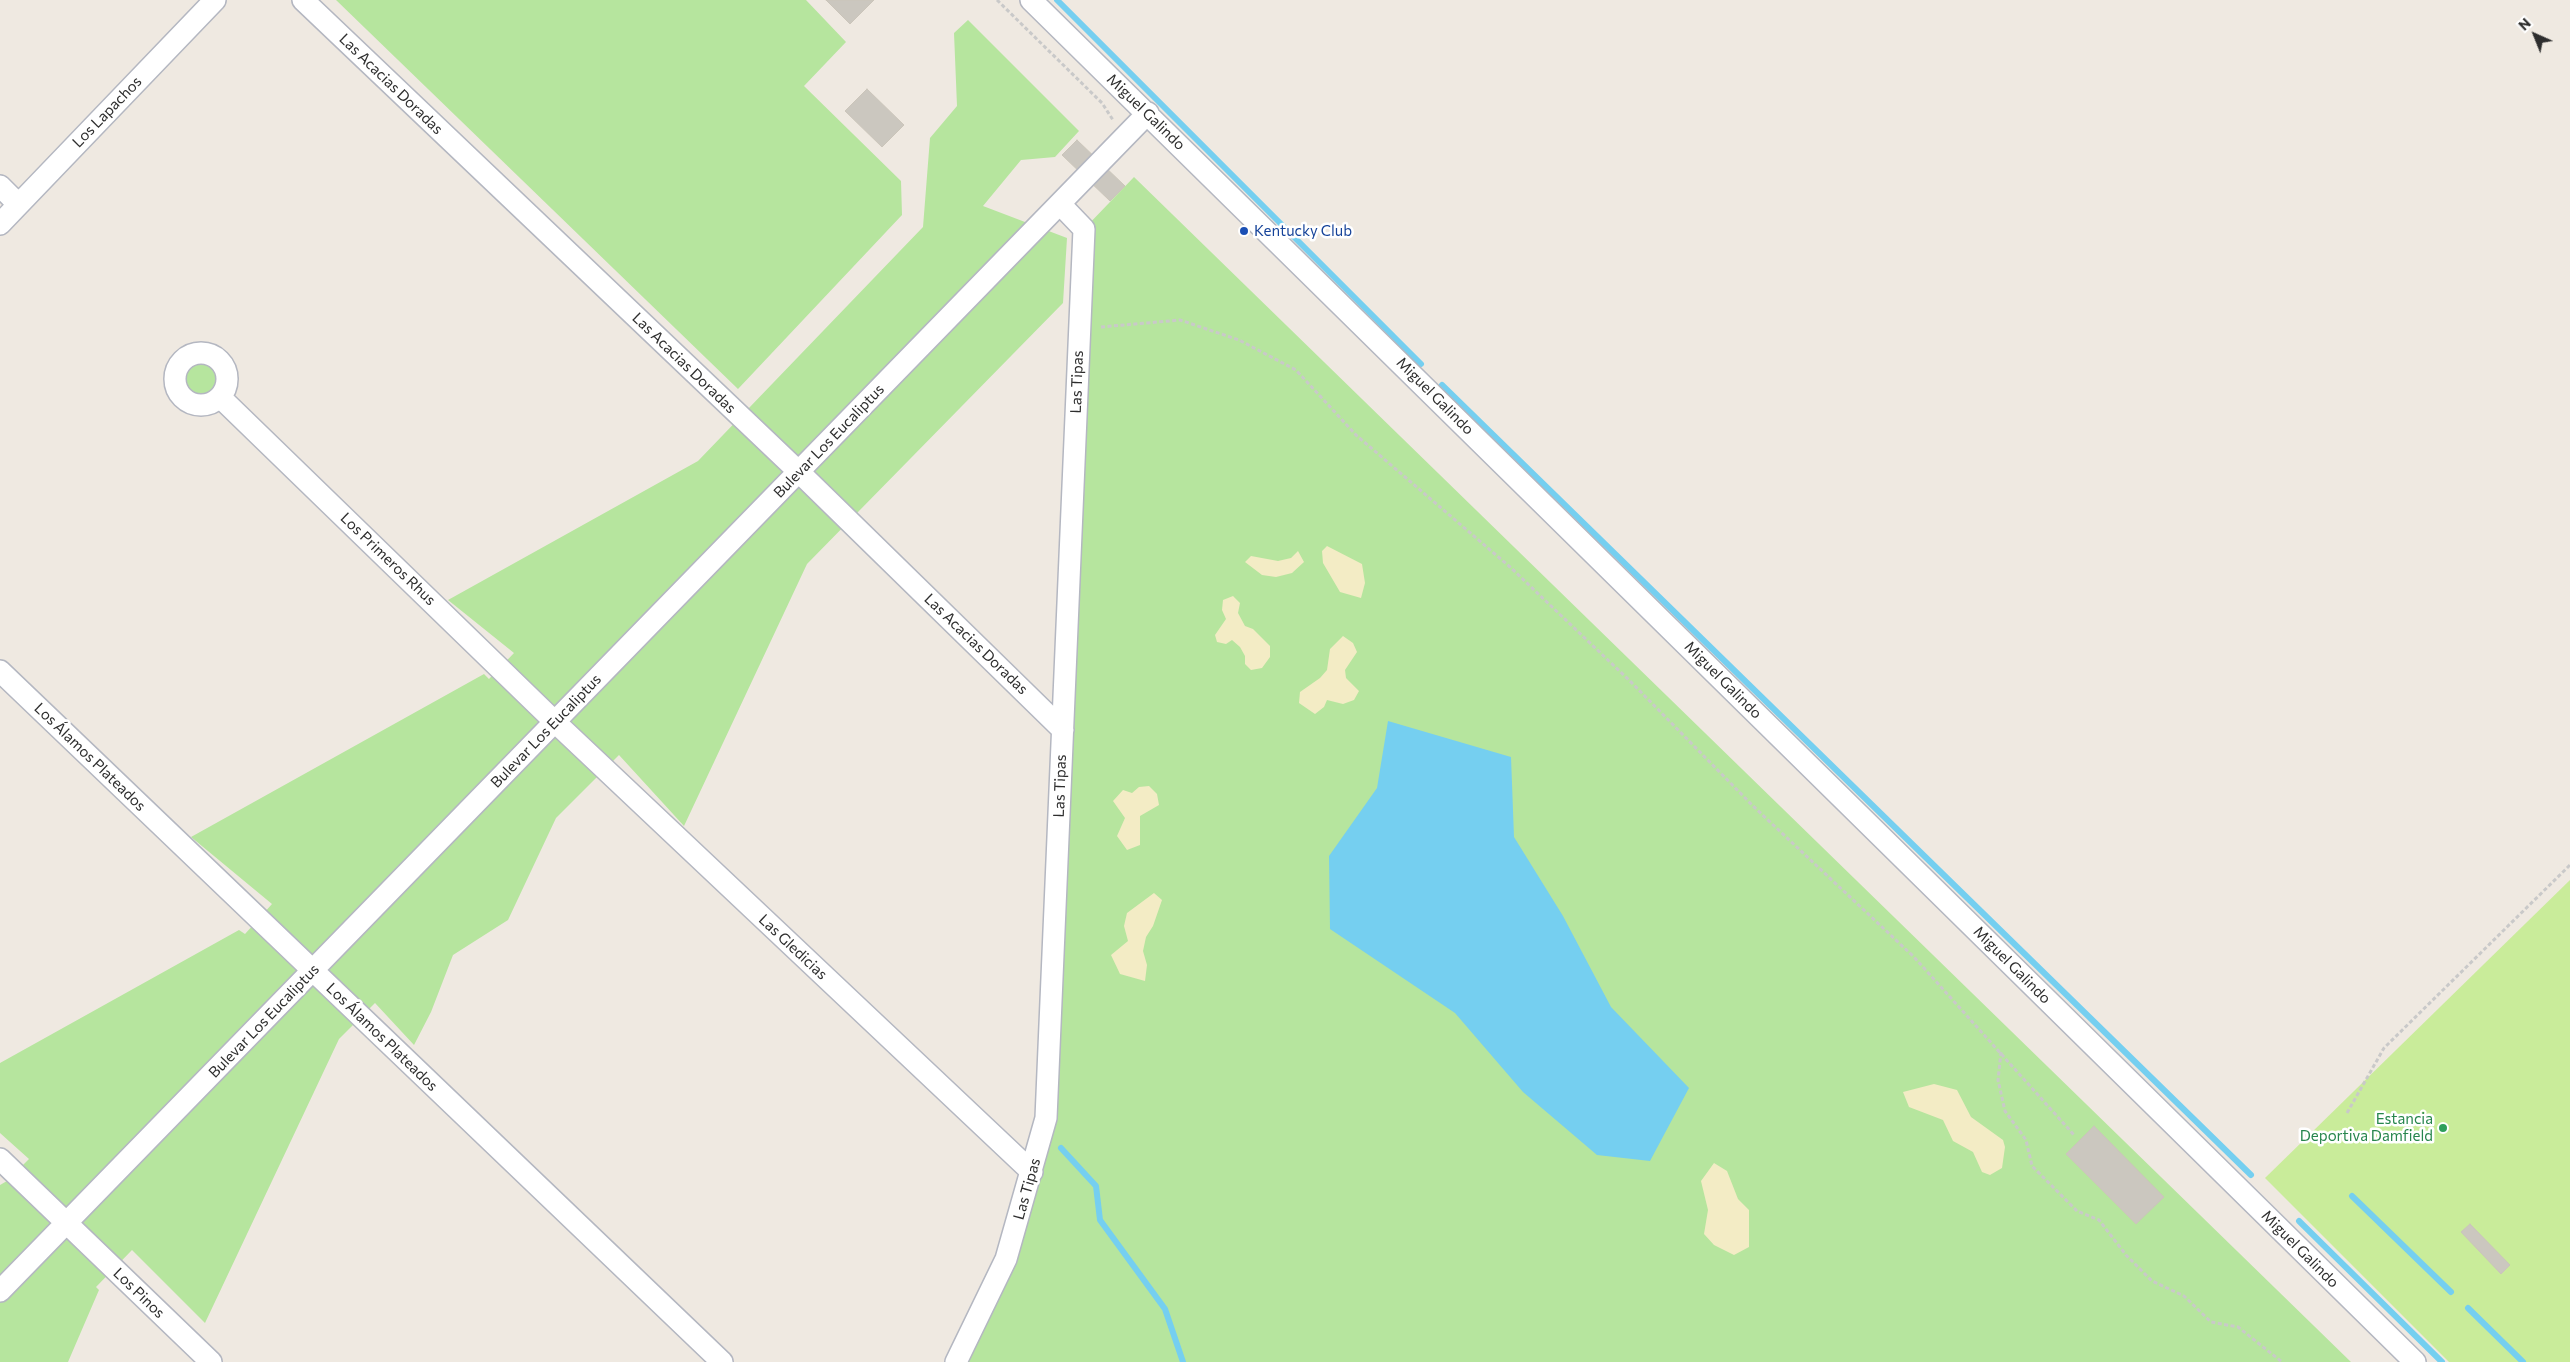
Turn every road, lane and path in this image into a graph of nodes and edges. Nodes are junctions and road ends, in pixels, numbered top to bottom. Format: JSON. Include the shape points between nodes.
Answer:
{"nodes":[{"id":1,"x":215,"y":0,"type":"edge"},
{"id":2,"x":302,"y":0,"type":"edge"},
{"id":3,"x":997,"y":0,"type":"edge"},
{"id":4,"x":1031,"y":0,"type":"edge"},
{"id":5,"x":1148,"y":114,"type":"junction"},
{"id":6,"x":1124,"y":138,"type":"junction"},
{"id":7,"x":0,"y":186,"type":"edge"},
{"id":8,"x":18,"y":204,"type":"junction"},
{"id":9,"x":1060,"y":204,"type":"junction"},
{"id":10,"x":0,"y":224,"type":"edge"},
{"id":11,"x":1080,"y":329,"type":"junction"},
{"id":12,"x":220,"y":397,"type":"dead end"},
{"id":13,"x":799,"y":472,"type":"junction"},
{"id":14,"x":0,"y":671,"type":"edge"},
{"id":15,"x":555,"y":722,"type":"junction"},
{"id":16,"x":1063,"y":730,"type":"junction"},
{"id":17,"x":2570,"y":865,"type":"edge"},
{"id":18,"x":313,"y":970,"type":"junction"},
{"id":19,"x":2001,"y":1052,"type":"junction"},
{"id":20,"x":2347,"y":1113,"type":"dead end"},
{"id":21,"x":2074,"y":1135,"type":"dead end"},
{"id":22,"x":0,"y":1159,"type":"edge"},
{"id":23,"x":1032,"y":1172,"type":"junction"},
{"id":24,"x":66,"y":1224,"type":"junction"},
{"id":25,"x":0,"y":1292,"type":"edge"},
{"id":26,"x":211,"y":1362,"type":"edge"},
{"id":27,"x":722,"y":1362,"type":"edge"},
{"id":28,"x":956,"y":1362,"type":"edge"},
{"id":29,"x":2282,"y":1362,"type":"edge"},
{"id":30,"x":2415,"y":1362,"type":"edge"}],
"edges":[{"from":1,"to":8,"type":"street","name":"Los Lapachos"},
{"from":2,"to":13,"type":"street","name":"Las Acacias Doradas"},
{"from":3,"to":6,"type":"path","via":[[1102,103]]},
{"from":4,"to":5,"type":"street","name":"Miguel Galindo"},
{"from":5,"to":6,"type":"street","name":"Bulevar Los Eucaliptus"},
{"from":5,"to":30,"type":"street","name":"Miguel Galindo"},
{"from":6,"to":9,"type":"street","name":"Bulevar Los Eucaliptus"},
{"from":7,"to":8,"type":"street"},
{"from":8,"to":10,"type":"street","name":"Los Lapachos"},
{"from":9,"to":11,"type":"street","name":"Las Tipas","via":[[1084,229]]},
{"from":9,"to":13,"type":"street","name":"Bulevar Los Eucaliptus"},
{"from":11,"to":16,"type":"street","name":"Las Tipas"},
{"from":11,"to":19,"type":"path","via":[[1180,320],[1239,340],[1296,370],[1356,435],[1510,567],[1630,681],[1753,806],[1914,957]]},
{"from":12,"to":15,"type":"street","name":"Los Primeros Rhus"},
{"from":13,"to":15,"type":"street","name":"Bulevar Los Eucaliptus"},
{"from":13,"to":16,"type":"street","name":"Las Acacias Doradas"},
{"from":14,"to":18,"type":"street","name":"Los Álamos Plateados"},
{"from":15,"to":18,"type":"street","name":"Bulevar Los Eucaliptus"},
{"from":15,"to":23,"type":"street","name":"Las Gledicias"},
{"from":16,"to":23,"type":"street","name":"Las Tipas","via":[[1046,1118]]},
{"from":17,"to":20,"type":"path","via":[[2384,1048]]},
{"from":18,"to":24,"type":"street","name":"Bulevar Los Eucaliptus"},
{"from":18,"to":27,"type":"street","name":"Los Álamos Plateados"},
{"from":19,"to":21,"type":"path"},
{"from":19,"to":29,"type":"path","via":[[1998,1080],[2005,1111],[2026,1140],[2032,1166],[2077,1211],[2099,1220],[2126,1255],[2152,1281],[2184,1296],[2211,1322],[2238,1327]]},
{"from":22,"to":24,"type":"street","name":"Los Pinos"},
{"from":23,"to":28,"type":"street","name":"Las Tipas","via":[[1006,1259]]},
{"from":24,"to":25,"type":"street","name":"Bulevar Los Eucaliptus"},
{"from":24,"to":26,"type":"street","name":"Los Pinos"}]}
